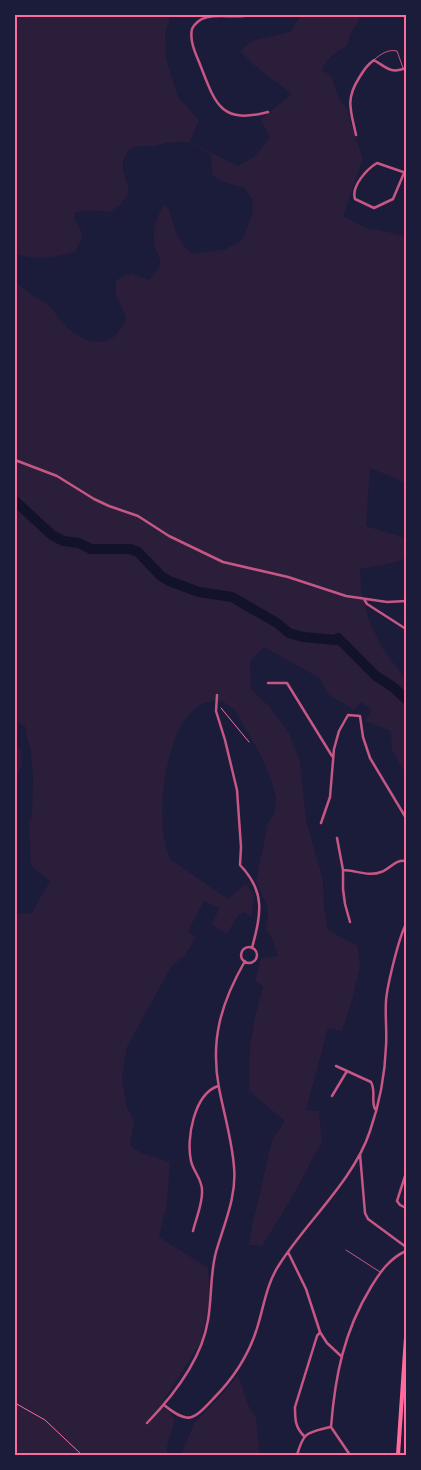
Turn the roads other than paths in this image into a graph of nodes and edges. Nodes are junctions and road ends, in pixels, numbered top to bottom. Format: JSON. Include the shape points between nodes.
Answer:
{"nodes":[{"id":1,"x":250,"y":15,"type":"edge"},
{"id":2,"x":374,"y":60,"type":"junction"},
{"id":3,"x":405,"y":68,"type":"edge"},
{"id":4,"x":268,"y":112,"type":"dead end"},
{"id":5,"x":356,"y":135,"type":"dead end"},
{"id":6,"x":405,"y":173,"type":"edge"},
{"id":7,"x":15,"y":460,"type":"edge"},
{"id":8,"x":364,"y":600,"type":"junction"},
{"id":9,"x":406,"y":601,"type":"edge"},
{"id":10,"x":406,"y":629,"type":"edge"},
{"id":11,"x":268,"y":683,"type":"dead end"},
{"id":12,"x":217,"y":695,"type":"dead end"},
{"id":13,"x":332,"y":756,"type":"junction"},
{"id":14,"x":406,"y":818,"type":"edge"},
{"id":15,"x":321,"y":823,"type":"dead end"},
{"id":16,"x":337,"y":838,"type":"dead end"},
{"id":17,"x":406,"y":861,"type":"edge"},
{"id":18,"x":343,"y":870,"type":"junction"},
{"id":19,"x":350,"y":922,"type":"dead end"},
{"id":20,"x":406,"y":924,"type":"edge"},
{"id":21,"x":252,"y":948,"type":"junction"},
{"id":22,"x":245,"y":961,"type":"junction"},
{"id":23,"x":336,"y":1066,"type":"dead end"},
{"id":24,"x":347,"y":1071,"type":"junction"},
{"id":25,"x":218,"y":1086,"type":"junction"},
{"id":26,"x":332,"y":1096,"type":"dead end"},
{"id":27,"x":375,"y":1109,"type":"junction"},
{"id":28,"x":360,"y":1154,"type":"junction"},
{"id":29,"x":406,"y":1173,"type":"edge"},
{"id":30,"x":406,"y":1208,"type":"edge"},
{"id":31,"x":193,"y":1231,"type":"dead end"},
{"id":32,"x":406,"y":1248,"type":"edge"},
{"id":33,"x":346,"y":1250,"type":"dead end"},
{"id":34,"x":288,"y":1251,"type":"junction"},
{"id":35,"x":406,"y":1251,"type":"edge"},
{"id":36,"x":380,"y":1272,"type":"junction"},
{"id":37,"x":320,"y":1332,"type":"junction"},
{"id":38,"x":406,"y":1337,"type":"edge"},
{"id":39,"x":341,"y":1356,"type":"junction"},
{"id":40,"x":164,"y":1405,"type":"junction"},
{"id":41,"x":147,"y":1423,"type":"dead end"},
{"id":42,"x":331,"y":1427,"type":"junction"},
{"id":43,"x":304,"y":1436,"type":"junction"},
{"id":44,"x":297,"y":1455,"type":"edge"},
{"id":45,"x":350,"y":1455,"type":"edge"},
{"id":46,"x":398,"y":1455,"type":"edge"}],
"edges":[{"from":1,"to":4,"type":"street","via":[[200,19],[192,29],[192,42],[211,92],[222,109],[238,116]]},
{"from":2,"to":3,"type":"street","via":[[391,71]]},
{"from":2,"to":3,"type":"lane","via":[[391,50],[397,51]]},
{"from":2,"to":5,"type":"street","via":[[367,65],[350,93]]},
{"from":6,"to":6,"type":"street","via":[[393,198],[374,208],[355,200],[358,182],[377,163]]},
{"from":7,"to":8,"type":"street","via":[[57,476],[94,499],[138,516],[169,536],[223,562]]},
{"from":8,"to":9,"type":"street"},
{"from":8,"to":10,"type":"street"},
{"from":11,"to":13,"type":"street","via":[[286,683]]},
{"from":12,"to":21,"type":"street","via":[[216,711],[237,790],[242,847],[240,864],[259,896],[258,923]]},
{"from":13,"to":14,"type":"street","via":[[345,719],[348,715],[360,716],[370,758]]},
{"from":13,"to":15,"type":"street","via":[[330,797]]},
{"from":16,"to":18,"type":"street"},
{"from":17,"to":18,"type":"street","via":[[398,861],[377,873]]},
{"from":18,"to":19,"type":"street","via":[[345,904]]},
{"from":20,"to":27,"type":"street","via":[[386,999],[385,1065]]},
{"from":21,"to":22,"type":"street","via":[[243,951]]},
{"from":21,"to":22,"type":"street","via":[[257,958],[252,962]]},
{"from":22,"to":25,"type":"street","via":[[228,993],[218,1023]]},
{"from":23,"to":24,"type":"street"},
{"from":24,"to":26,"type":"street"},
{"from":24,"to":27,"type":"street","via":[[372,1083]]},
{"from":25,"to":31,"type":"street","via":[[212,1088],[201,1102],[192,1123],[190,1160],[202,1191]]},
{"from":25,"to":40,"type":"street","via":[[231,1143],[233,1190],[211,1276],[208,1321],[203,1340],[189,1369]]},
{"from":27,"to":28,"type":"street","via":[[370,1132]]},
{"from":28,"to":32,"type":"street","via":[[364,1213]]},
{"from":28,"to":34,"type":"street"},
{"from":29,"to":30,"type":"street","via":[[397,1197],[400,1205]]},
{"from":33,"to":36,"type":"lane"},
{"from":34,"to":37,"type":"street","via":[[306,1289]]},
{"from":34,"to":40,"type":"street","via":[[271,1278],[247,1354],[218,1395],[197,1416],[190,1418],[176,1415]]},
{"from":35,"to":36,"type":"street"},
{"from":36,"to":39,"type":"street","via":[[355,1314]]},
{"from":37,"to":39,"type":"street"},
{"from":37,"to":43,"type":"street","via":[[295,1407],[298,1430]]},
{"from":38,"to":46,"type":"main road"},
{"from":39,"to":42,"type":"street"},
{"from":40,"to":41,"type":"street"},
{"from":42,"to":43,"type":"street"},
{"from":42,"to":45,"type":"street"},
{"from":43,"to":44,"type":"street"}]}
